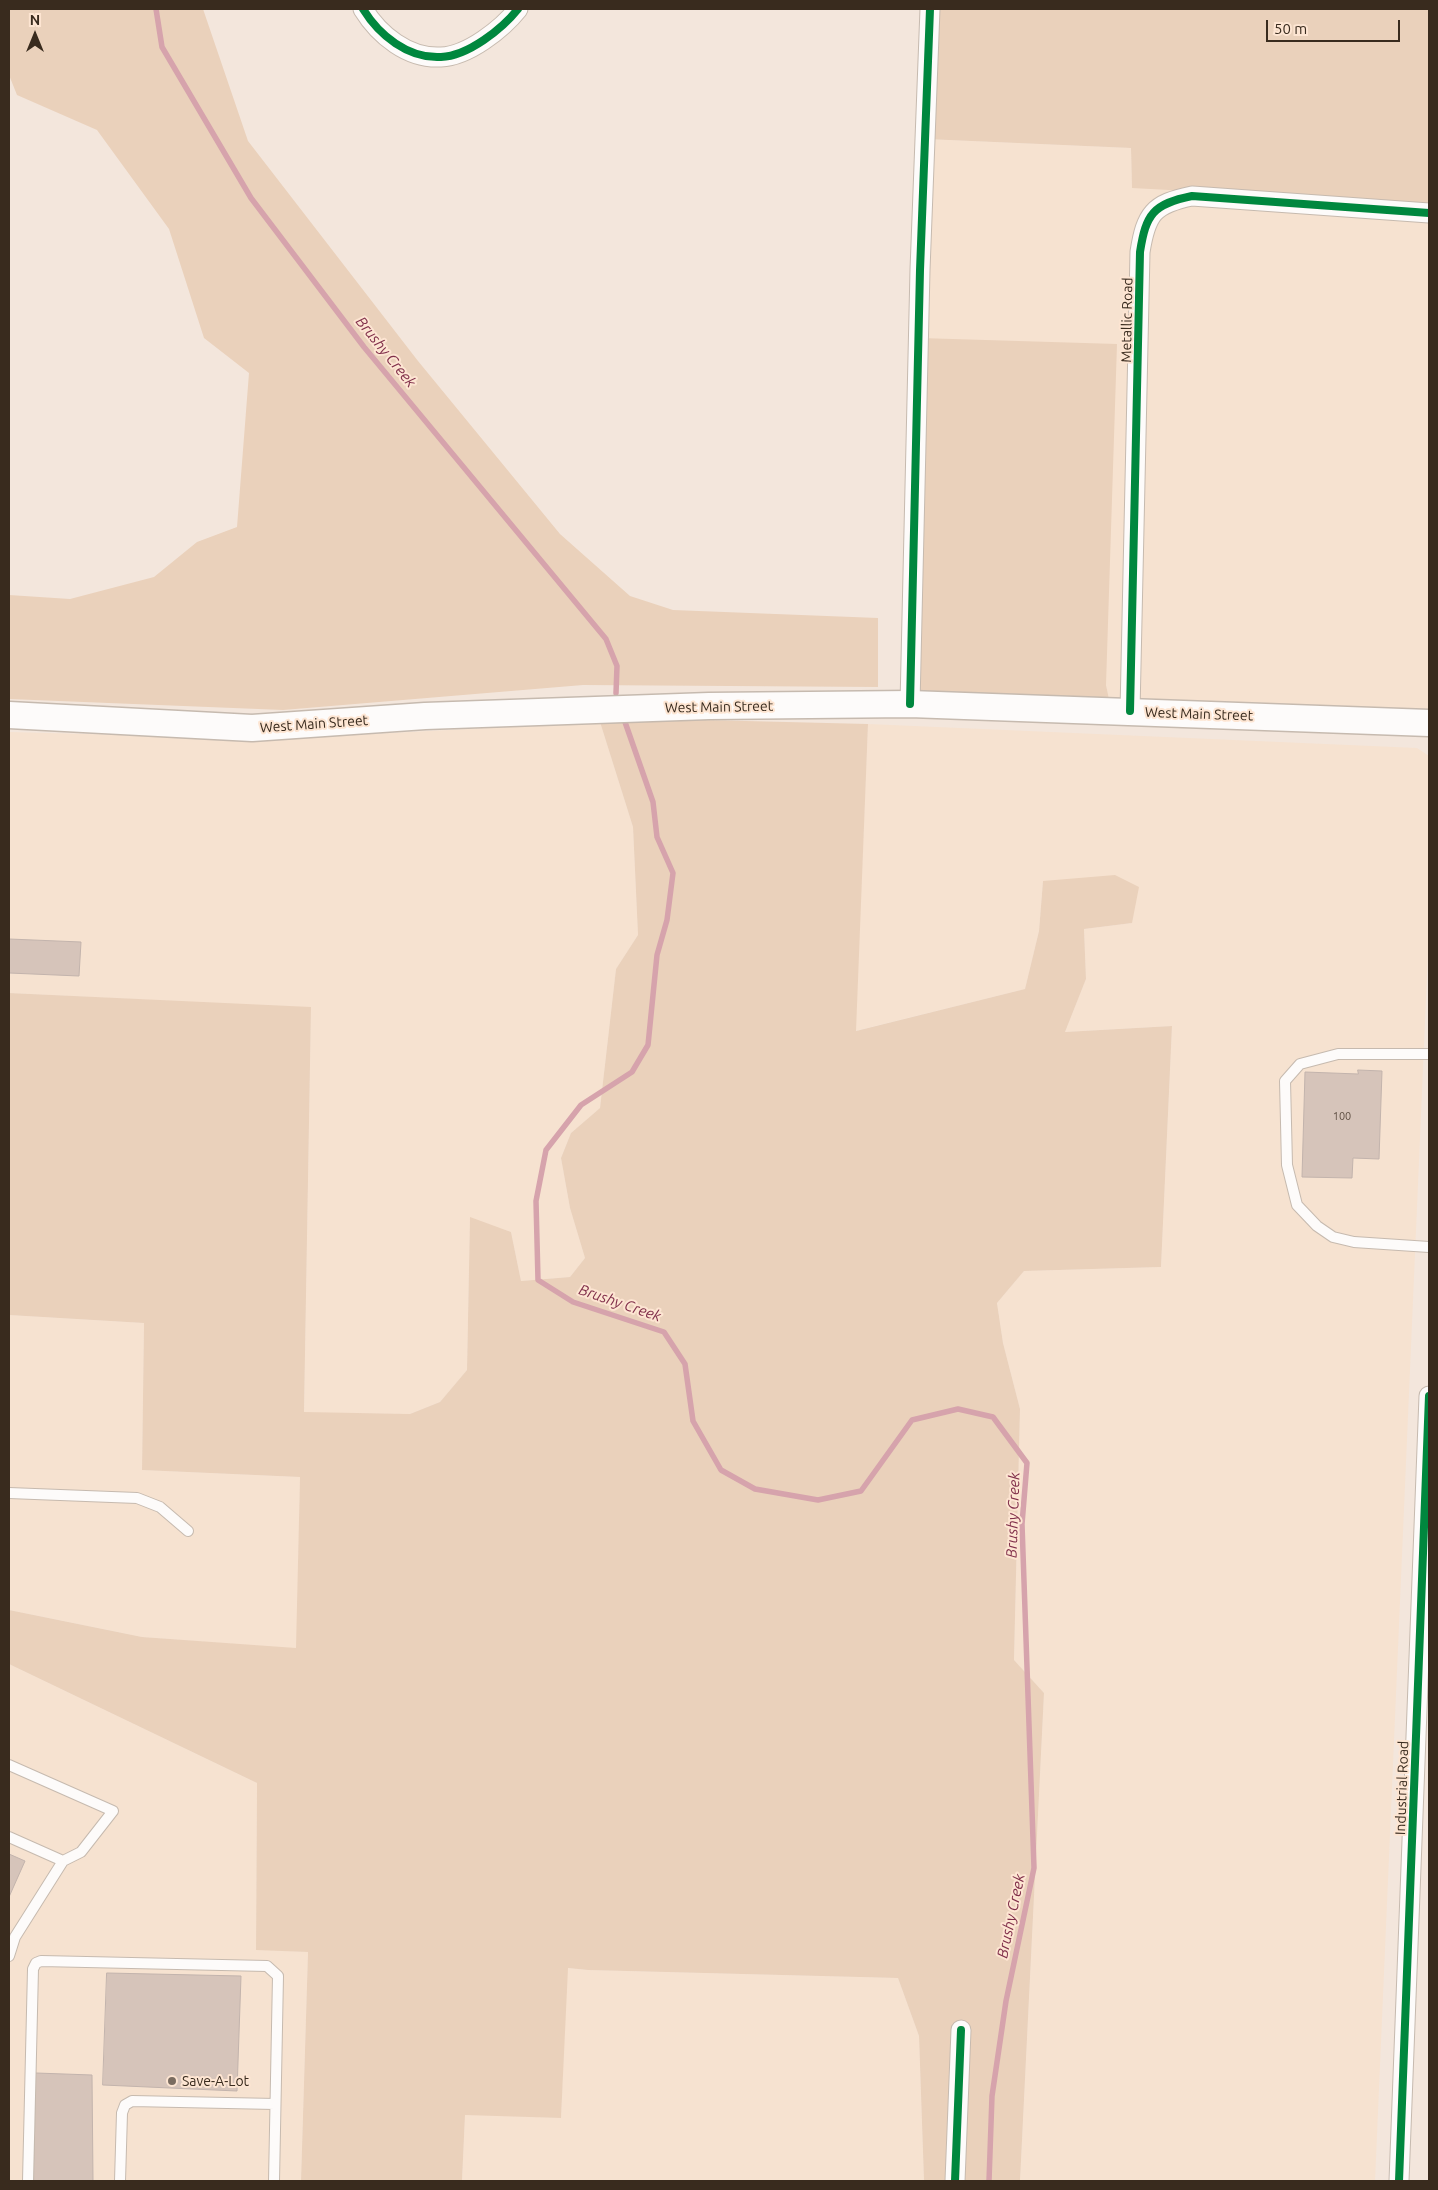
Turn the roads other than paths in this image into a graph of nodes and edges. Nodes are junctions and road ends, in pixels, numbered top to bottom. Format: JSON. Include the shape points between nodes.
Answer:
{"nodes":[{"id":1,"x":363,"y":9,"type":"edge"},
{"id":2,"x":518,"y":9,"type":"edge"},
{"id":3,"x":930,"y":9,"type":"edge"},
{"id":4,"x":1429,"y":213,"type":"edge"},
{"id":5,"x":910,"y":704,"type":"junction"},
{"id":6,"x":1130,"y":711,"type":"junction"},
{"id":7,"x":9,"y":715,"type":"edge"},
{"id":8,"x":1429,"y":722,"type":"edge"},
{"id":9,"x":1429,"y":1054,"type":"edge"},
{"id":10,"x":1429,"y":1247,"type":"edge"},
{"id":11,"x":1429,"y":1396,"type":"edge"},
{"id":12,"x":9,"y":1493,"type":"edge"},
{"id":13,"x":188,"y":1531,"type":"dead end"},
{"id":14,"x":9,"y":1764,"type":"edge"},
{"id":15,"x":9,"y":1836,"type":"edge"},
{"id":16,"x":63,"y":1861,"type":"junction"},
{"id":17,"x":9,"y":1956,"type":"edge"},
{"id":18,"x":961,"y":2030,"type":"dead end"},
{"id":19,"x":275,"y":2104,"type":"junction"},
{"id":20,"x":28,"y":2181,"type":"edge"},
{"id":21,"x":120,"y":2181,"type":"edge"},
{"id":22,"x":274,"y":2181,"type":"edge"},
{"id":23,"x":955,"y":2181,"type":"edge"},
{"id":24,"x":1399,"y":2181,"type":"edge"}],
"edges":[{"from":1,"to":2,"type":"street","via":[[384,35],[399,46],[419,55],[442,58],[462,52],[483,40],[507,23]]},
{"from":3,"to":5,"type":"street"},
{"from":4,"to":6,"type":"street","name":"Metallic Road","via":[[1192,196],[1172,200],[1156,210],[1144,227],[1140,252]]},
{"from":5,"to":6,"type":"main road","name":"West Main Street"},
{"from":5,"to":7,"type":"main road","name":"West Main Street","via":[[709,706],[435,715],[252,728]]},
{"from":6,"to":8,"type":"main road","name":"West Main Street"},
{"from":9,"to":10,"type":"lane","via":[[1330,1056],[1300,1064],[1286,1081],[1287,1165],[1297,1204],[1333,1238]]},
{"from":11,"to":24,"type":"street","name":"Industrial Road"},
{"from":12,"to":13,"type":"lane","via":[[137,1498],[160,1507]]},
{"from":14,"to":16,"type":"lane","via":[[113,1811],[81,1852]]},
{"from":15,"to":16,"type":"lane"},
{"from":16,"to":17,"type":"lane","via":[[16,1937]]},
{"from":18,"to":23,"type":"street"},
{"from":19,"to":20,"type":"lane","via":[[278,1976],[267,1966],[41,1961],[33,1969]]},
{"from":19,"to":21,"type":"lane","via":[[132,2101],[125,2105],[122,2113]]},
{"from":19,"to":22,"type":"lane"}]}
